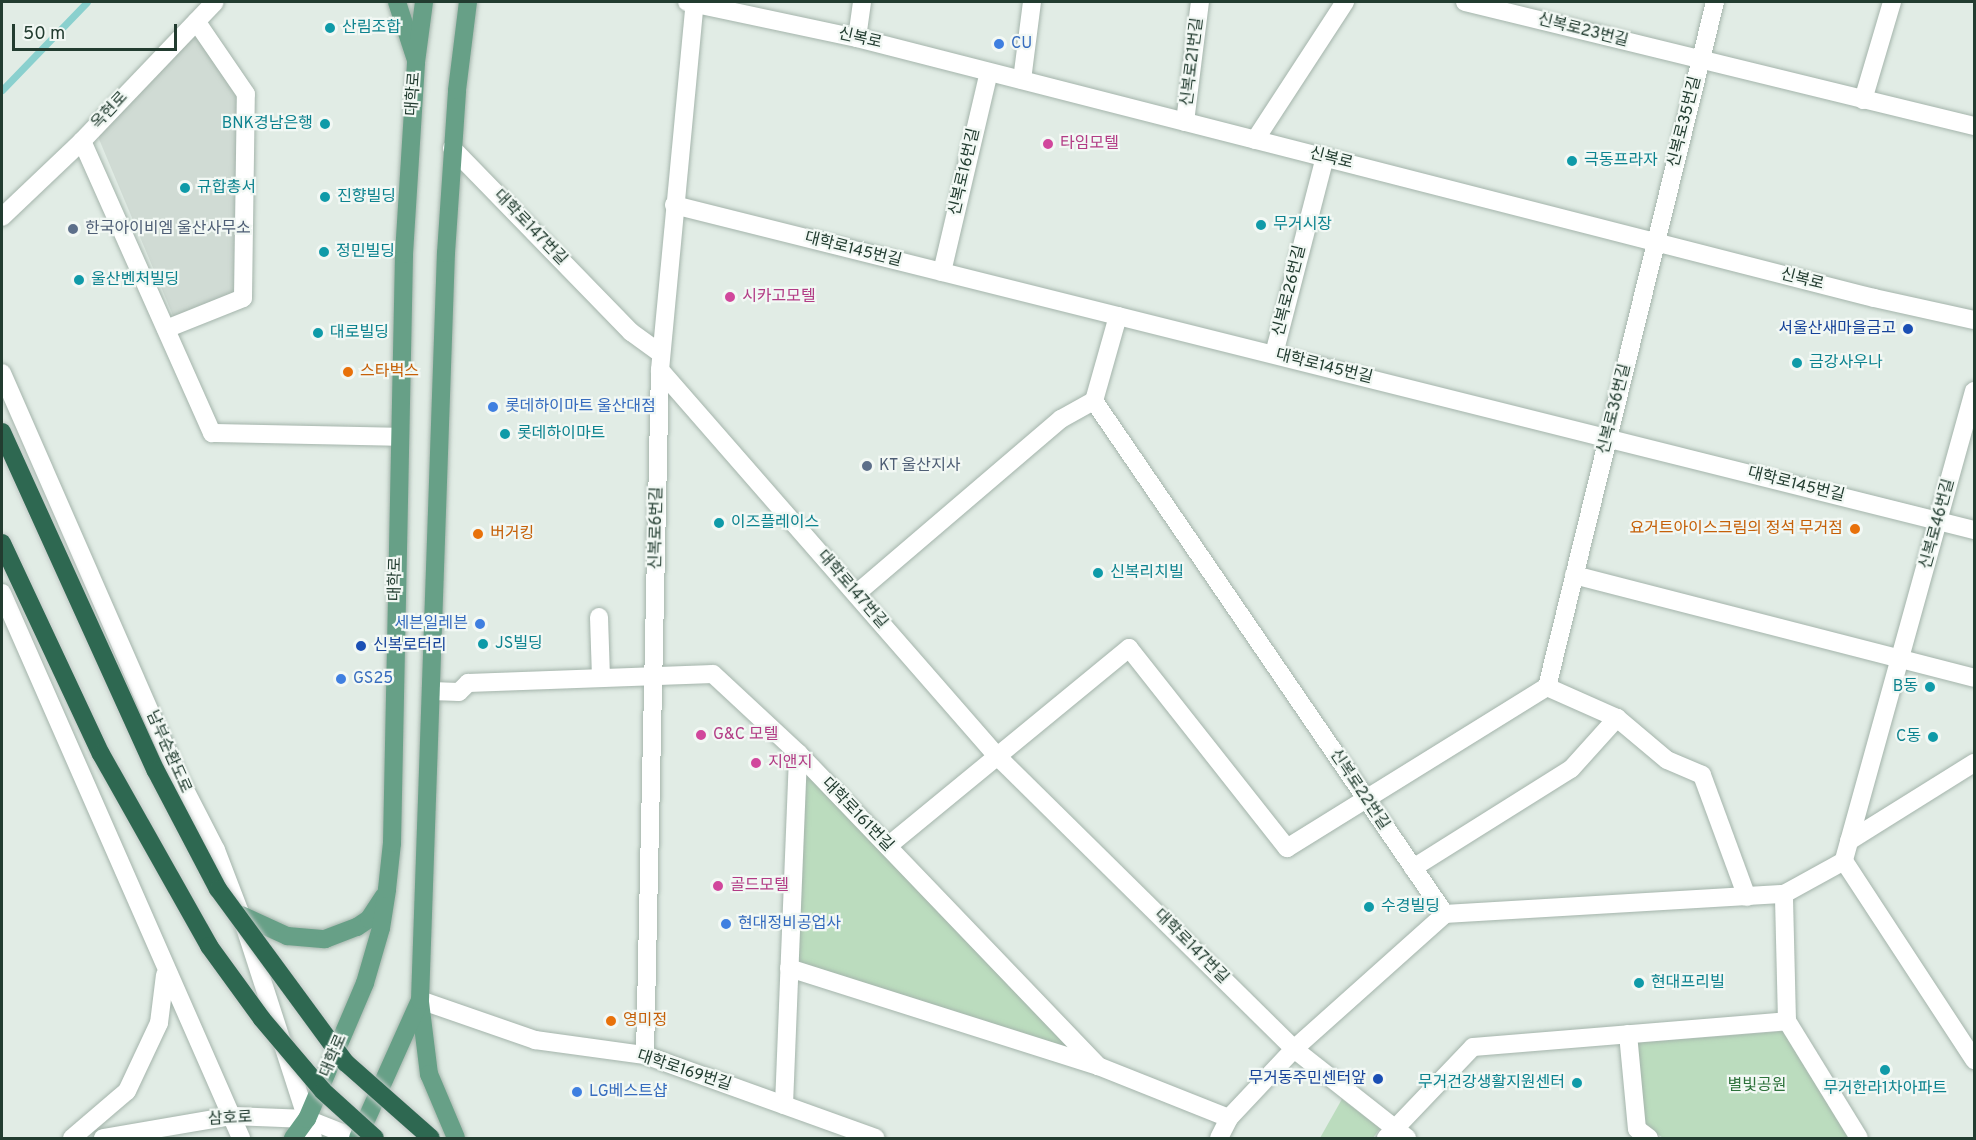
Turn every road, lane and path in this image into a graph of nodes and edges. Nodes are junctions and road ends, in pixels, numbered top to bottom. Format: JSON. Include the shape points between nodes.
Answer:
{"nodes":[{"id":1,"x":215,"y":2,"type":"edge"},
{"id":2,"x":396,"y":2,"type":"edge"},
{"id":3,"x":424,"y":2,"type":"edge"},
{"id":4,"x":468,"y":2,"type":"edge"},
{"id":5,"x":692,"y":2,"type":"edge"},
{"id":6,"x":862,"y":2,"type":"edge"},
{"id":7,"x":1032,"y":2,"type":"edge"},
{"id":8,"x":1200,"y":2,"type":"edge"},
{"id":9,"x":1345,"y":2,"type":"edge"},
{"id":10,"x":1465,"y":2,"type":"edge"},
{"id":11,"x":1714,"y":2,"type":"edge"},
{"id":12,"x":1892,"y":2,"type":"edge"},
{"id":13,"x":1535,"y":10,"type":"edge"},
{"id":14,"x":196,"y":21,"type":"junction"},
{"id":15,"x":857,"y":38,"type":"junction"},
{"id":16,"x":1700,"y":60,"type":"junction"},
{"id":17,"x":416,"y":62,"type":"junction"},
{"id":18,"x":989,"y":72,"type":"junction"},
{"id":19,"x":1022,"y":80,"type":"junction"},
{"id":20,"x":1863,"y":100,"type":"junction"},
{"id":21,"x":1185,"y":122,"type":"junction"},
{"id":22,"x":1974,"y":126,"type":"edge"},
{"id":23,"x":1255,"y":140,"type":"junction"},
{"id":24,"x":82,"y":141,"type":"junction"},
{"id":25,"x":452,"y":148,"type":"junction"},
{"id":26,"x":1325,"y":157,"type":"junction"},
{"id":27,"x":674,"y":205,"type":"junction"},
{"id":28,"x":2,"y":217,"type":"edge"},
{"id":29,"x":1655,"y":242,"type":"junction"},
{"id":30,"x":942,"y":272,"type":"junction"},
{"id":31,"x":1118,"y":316,"type":"junction"},
{"id":32,"x":1974,"y":320,"type":"edge"},
{"id":33,"x":166,"y":329,"type":"junction"},
{"id":34,"x":1274,"y":354,"type":"junction"},
{"id":35,"x":661,"y":362,"type":"junction"},
{"id":36,"x":2,"y":373,"type":"edge"},
{"id":37,"x":1974,"y":391,"type":"edge"},
{"id":38,"x":1094,"y":401,"type":"junction"},
{"id":39,"x":2,"y":432,"type":"edge"},
{"id":40,"x":399,"y":437,"type":"junction"},
{"id":41,"x":1608,"y":437,"type":"junction"},
{"id":42,"x":1938,"y":520,"type":"junction"},
{"id":43,"x":1974,"y":530,"type":"edge"},
{"id":44,"x":2,"y":543,"type":"edge"},
{"id":45,"x":1574,"y":575,"type":"junction"},
{"id":46,"x":2,"y":593,"type":"edge"},
{"id":47,"x":856,"y":594,"type":"junction"},
{"id":48,"x":599,"y":617,"type":"dead end"},
{"id":49,"x":1901,"y":656,"type":"junction"},
{"id":50,"x":655,"y":675,"type":"junction"},
{"id":51,"x":601,"y":676,"type":"junction"},
{"id":52,"x":1974,"y":678,"type":"edge"},
{"id":53,"x":1547,"y":687,"type":"junction"},
{"id":54,"x":430,"y":691,"type":"junction"},
{"id":55,"x":1617,"y":718,"type":"junction"},
{"id":56,"x":798,"y":753,"type":"junction"},
{"id":57,"x":997,"y":756,"type":"junction"},
{"id":58,"x":1974,"y":763,"type":"edge"},
{"id":59,"x":1366,"y":799,"type":"junction"},
{"id":60,"x":1849,"y":841,"type":"junction"},
{"id":61,"x":888,"y":846,"type":"junction"},
{"id":62,"x":1844,"y":861,"type":"junction"},
{"id":63,"x":1413,"y":868,"type":"junction"},
{"id":64,"x":387,"y":889,"type":"junction"},
{"id":65,"x":1784,"y":894,"type":"junction"},
{"id":66,"x":1747,"y":897,"type":"junction"},
{"id":67,"x":1445,"y":914,"type":"junction"},
{"id":68,"x":241,"y":915,"type":"junction"},
{"id":69,"x":163,"y":955,"type":"junction"},
{"id":70,"x":789,"y":968,"type":"junction"},
{"id":71,"x":420,"y":1000,"type":"junction"},
{"id":72,"x":1787,"y":1021,"type":"junction"},
{"id":73,"x":1628,"y":1034,"type":"junction"},
{"id":74,"x":1294,"y":1049,"type":"junction"},
{"id":75,"x":645,"y":1055,"type":"junction"},
{"id":76,"x":1974,"y":1060,"type":"edge"},
{"id":77,"x":1098,"y":1066,"type":"junction"},
{"id":78,"x":784,"y":1105,"type":"junction"},
{"id":79,"x":231,"y":1116,"type":"junction"},
{"id":80,"x":1229,"y":1118,"type":"junction"},
{"id":81,"x":307,"y":1119,"type":"junction"},
{"id":82,"x":1396,"y":1135,"type":"edge"},
{"id":83,"x":72,"y":1138,"type":"edge"},
{"id":84,"x":103,"y":1138,"type":"edge"},
{"id":85,"x":241,"y":1138,"type":"edge"},
{"id":86,"x":293,"y":1138,"type":"edge"},
{"id":87,"x":313,"y":1138,"type":"edge"},
{"id":88,"x":356,"y":1138,"type":"edge"},
{"id":89,"x":375,"y":1138,"type":"edge"},
{"id":90,"x":431,"y":1138,"type":"edge"},
{"id":91,"x":456,"y":1138,"type":"edge"},
{"id":92,"x":875,"y":1138,"type":"edge"},
{"id":93,"x":1219,"y":1138,"type":"edge"},
{"id":94,"x":1648,"y":1138,"type":"edge"},
{"id":95,"x":1859,"y":1138,"type":"edge"}],
"edges":[{"from":1,"to":14,"type":"street","name":"옥현로"},
{"from":2,"to":17,"type":"main road"},
{"from":3,"to":17,"type":"main road","name":"대학로"},
{"from":4,"to":25,"type":"main road"},
{"from":5,"to":15,"type":"street","name":"신복로"},
{"from":5,"to":27,"type":"street","name":"신복로6번길"},
{"from":6,"to":15,"type":"street"},
{"from":7,"to":19,"type":"street"},
{"from":8,"to":21,"type":"street","name":"신복로21번길"},
{"from":9,"to":23,"type":"street"},
{"from":10,"to":13,"type":"street","name":"신복로23번길"},
{"from":11,"to":16,"type":"street","name":"신복로35번길"},
{"from":12,"to":20,"type":"street"},
{"from":13,"to":16,"type":"street","name":"신복로23번길"},
{"from":14,"to":24,"type":"street","name":"옥현로"},
{"from":14,"to":33,"type":"street","via":[[246,94],[243,298]]},
{"from":15,"to":18,"type":"street","name":"신복로"},
{"from":16,"to":20,"type":"street","name":"신복로23번길"},
{"from":16,"to":29,"type":"street","name":"신복로35번길"},
{"from":17,"to":40,"type":"main road","name":"대학로","via":[[404,254]]},
{"from":18,"to":19,"type":"street","name":"신복로"},
{"from":18,"to":30,"type":"street","name":"신복로16번길"},
{"from":19,"to":21,"type":"street","name":"신복로"},
{"from":20,"to":22,"type":"street","name":"신복로23번길"},
{"from":21,"to":23,"type":"street","name":"신복로"},
{"from":23,"to":26,"type":"street","name":"신복로"},
{"from":24,"to":28,"type":"street","name":"옥현로"},
{"from":24,"to":33,"type":"street"},
{"from":25,"to":35,"type":"street","name":"대학로147번길"},
{"from":25,"to":54,"type":"main road"},
{"from":26,"to":29,"type":"street","name":"신복로"},
{"from":26,"to":34,"type":"street","name":"신복로26번길"},
{"from":27,"to":30,"type":"street","name":"대학로145번길"},
{"from":27,"to":35,"type":"street","name":"신복로6번길"},
{"from":29,"to":32,"type":"street","name":"신복로"},
{"from":29,"to":41,"type":"street","name":"신복로36번길"},
{"from":30,"to":31,"type":"street","name":"대학로145번길"},
{"from":31,"to":34,"type":"street","name":"대학로145번길"},
{"from":31,"to":38,"type":"street"},
{"from":33,"to":40,"type":"street","via":[[212,433]]},
{"from":34,"to":41,"type":"street","name":"대학로145번길"},
{"from":35,"to":47,"type":"street","name":"대학로147번길"},
{"from":35,"to":50,"type":"street","name":"신복로6번길"},
{"from":36,"to":68,"type":"street","name":"남부순환도로"},
{"from":37,"to":42,"type":"street","name":"신복로46번길"},
{"from":38,"to":47,"type":"street","via":[[1061,418]]},
{"from":38,"to":59,"type":"street","name":"신복로22번길"},
{"from":39,"to":90,"type":"highway","bridge":true,"via":[[156,771],[218,889],[346,1063]]},
{"from":40,"to":64,"type":"main road","name":"대학로","via":[[392,843]]},
{"from":41,"to":42,"type":"street","name":"대학로145번길"},
{"from":41,"to":45,"type":"street","name":"신복로36번길"},
{"from":42,"to":43,"type":"street","name":"대학로145번길"},
{"from":42,"to":49,"type":"street","name":"신복로46번길"},
{"from":44,"to":89,"type":"highway","bridge":true,"via":[[101,754],[208,946],[262,1020],[322,1091]]},
{"from":45,"to":49,"type":"street"},
{"from":45,"to":53,"type":"street","name":"신복로36번길"},
{"from":46,"to":69,"type":"street"},
{"from":47,"to":57,"type":"street","name":"대학로147번길"},
{"from":48,"to":51,"type":"street"},
{"from":49,"to":52,"type":"street"},
{"from":49,"to":60,"type":"street","name":"신복로46번길"},
{"from":50,"to":51,"type":"street","name":"대학로161번길"},
{"from":50,"to":56,"type":"street","name":"대학로161번길","via":[[714,674]]},
{"from":50,"to":75,"type":"street","name":"신복로6번길"},
{"from":51,"to":54,"type":"street","name":"대학로161번길","via":[[468,683],[459,692]]},
{"from":53,"to":55,"type":"street"},
{"from":53,"to":59,"type":"street"},
{"from":54,"to":71,"type":"main road"},
{"from":55,"to":63,"type":"street","via":[[1570,769]]},
{"from":55,"to":66,"type":"street","via":[[1667,760],[1702,775]]},
{"from":56,"to":61,"type":"street","name":"대학로161번길"},
{"from":56,"to":70,"type":"street"},
{"from":57,"to":59,"type":"street","via":[[1129,648],[1287,848]]},
{"from":57,"to":61,"type":"street"},
{"from":57,"to":74,"type":"street","name":"대학로147번길"},
{"from":58,"to":60,"type":"street"},
{"from":59,"to":63,"type":"street","name":"신복로22번길"},
{"from":60,"to":62,"type":"street","name":"신복로46번길"},
{"from":61,"to":77,"type":"street","name":"대학로161번길"},
{"from":62,"to":65,"type":"street"},
{"from":62,"to":76,"type":"street"},
{"from":63,"to":67,"type":"street","name":"신복로22번길"},
{"from":64,"to":68,"type":"main road","via":[[369,918],[325,939],[287,936]]},
{"from":64,"to":81,"type":"main road","name":"대학로","via":[[371,967]]},
{"from":65,"to":66,"type":"street"},
{"from":65,"to":72,"type":"street"},
{"from":66,"to":67,"type":"street"},
{"from":67,"to":74,"type":"street"},
{"from":68,"to":81,"type":"street","name":"남부순환도로"},
{"from":69,"to":79,"type":"street","via":[[183,1013]]},
{"from":69,"to":83,"type":"street","via":[[164,1002],[142,1065],[127,1091]]},
{"from":70,"to":77,"type":"street"},
{"from":70,"to":78,"type":"street"},
{"from":71,"to":75,"type":"street","name":"대학로169번길","via":[[535,1040]]},
{"from":71,"to":88,"type":"main road"},
{"from":71,"to":91,"type":"main road","via":[[429,1074]]},
{"from":72,"to":73,"type":"street","name":"대학로147번길"},
{"from":72,"to":95,"type":"street"},
{"from":73,"to":82,"type":"street","name":"대학로147번길","via":[[1473,1047]]},
{"from":73,"to":94,"type":"street","via":[[1637,1129]]},
{"from":74,"to":80,"type":"street"},
{"from":74,"to":82,"type":"street","name":"대학로147번길"},
{"from":75,"to":78,"type":"street","name":"대학로169번길"},
{"from":77,"to":80,"type":"street","name":"대학로161번길"},
{"from":78,"to":92,"type":"street","name":"대학로169번길"},
{"from":79,"to":81,"type":"street","name":"삼호로"},
{"from":79,"to":84,"type":"street","name":"삼호로"},
{"from":79,"to":85,"type":"street"},
{"from":80,"to":93,"type":"street"},
{"from":81,"to":86,"type":"main road","name":"대학로"},
{"from":81,"to":87,"type":"street","name":"남부순환도로"},
{"from":81,"to":88,"type":"street","name":"삼호로"}]}
